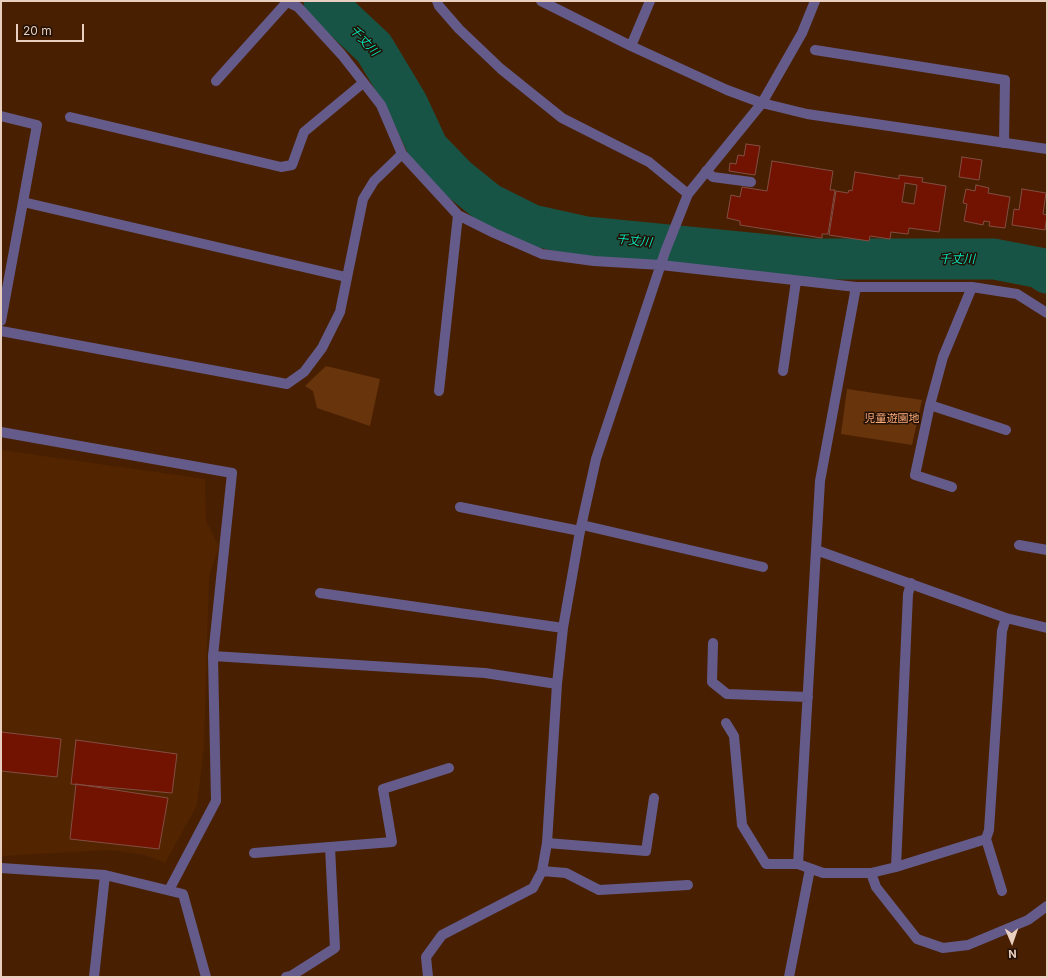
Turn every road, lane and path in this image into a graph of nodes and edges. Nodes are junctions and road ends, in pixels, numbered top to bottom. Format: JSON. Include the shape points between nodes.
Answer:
{"nodes":[{"id":1,"x":437,"y":1,"type":"edge"},
{"id":2,"x":541,"y":1,"type":"edge"},
{"id":3,"x":650,"y":1,"type":"edge"},
{"id":4,"x":815,"y":1,"type":"edge"},
{"id":5,"x":286,"y":2,"type":"edge"},
{"id":6,"x":631,"y":46,"type":"junction"},
{"id":7,"x":815,"y":50,"type":"dead end"},
{"id":8,"x":216,"y":81,"type":"dead end"},
{"id":9,"x":363,"y":83,"type":"junction"},
{"id":10,"x":762,"y":103,"type":"junction"},
{"id":11,"x":1,"y":116,"type":"edge"},
{"id":12,"x":70,"y":117,"type":"dead end"},
{"id":13,"x":1004,"y":143,"type":"junction"},
{"id":14,"x":1047,"y":149,"type":"edge"},
{"id":15,"x":402,"y":154,"type":"junction"},
{"id":16,"x":706,"y":172,"type":"junction"},
{"id":17,"x":751,"y":182,"type":"dead end"},
{"id":18,"x":688,"y":194,"type":"junction"},
{"id":19,"x":23,"y":202,"type":"junction"},
{"id":20,"x":458,"y":214,"type":"junction"},
{"id":21,"x":660,"y":265,"type":"junction"},
{"id":22,"x":346,"y":277,"type":"junction"},
{"id":23,"x":796,"y":281,"type":"junction"},
{"id":24,"x":856,"y":287,"type":"junction"},
{"id":25,"x":972,"y":287,"type":"junction"},
{"id":26,"x":1047,"y":313,"type":"edge"},
{"id":27,"x":1,"y":321,"type":"edge"},
{"id":28,"x":1,"y":331,"type":"edge"},
{"id":29,"x":783,"y":371,"type":"dead end"},
{"id":30,"x":439,"y":391,"type":"dead end"},
{"id":31,"x":930,"y":405,"type":"junction"},
{"id":32,"x":1006,"y":430,"type":"dead end"},
{"id":33,"x":1,"y":432,"type":"edge"},
{"id":34,"x":952,"y":487,"type":"dead end"},
{"id":35,"x":460,"y":507,"type":"dead end"},
{"id":36,"x":581,"y":528,"type":"junction"},
{"id":37,"x":1019,"y":545,"type":"dead end"},
{"id":38,"x":816,"y":550,"type":"junction"},
{"id":39,"x":1047,"y":550,"type":"edge"},
{"id":40,"x":763,"y":567,"type":"dead end"},
{"id":41,"x":911,"y":583,"type":"junction"},
{"id":42,"x":320,"y":593,"type":"dead end"},
{"id":43,"x":1006,"y":618,"type":"junction"},
{"id":44,"x":563,"y":628,"type":"junction"},
{"id":45,"x":1047,"y":628,"type":"edge"},
{"id":46,"x":713,"y":643,"type":"dead end"},
{"id":47,"x":214,"y":656,"type":"junction"},
{"id":48,"x":557,"y":684,"type":"junction"},
{"id":49,"x":808,"y":697,"type":"junction"},
{"id":50,"x":726,"y":724,"type":"dead end"},
{"id":51,"x":448,"y":768,"type":"dead end"},
{"id":52,"x":654,"y":798,"type":"dead end"},
{"id":53,"x":986,"y":839,"type":"junction"},
{"id":54,"x":547,"y":843,"type":"junction"},
{"id":55,"x":330,"y":847,"type":"junction"},
{"id":56,"x":254,"y":853,"type":"dead end"},
{"id":57,"x":798,"y":864,"type":"junction"},
{"id":58,"x":896,"y":867,"type":"junction"},
{"id":59,"x":1,"y":868,"type":"edge"},
{"id":60,"x":810,"y":869,"type":"junction"},
{"id":61,"x":542,"y":871,"type":"junction"},
{"id":62,"x":872,"y":873,"type":"junction"},
{"id":63,"x":105,"y":875,"type":"junction"},
{"id":64,"x":688,"y":885,"type":"dead end"},
{"id":65,"x":169,"y":890,"type":"junction"},
{"id":66,"x":1002,"y":891,"type":"dead end"},
{"id":67,"x":1047,"y":906,"type":"edge"},
{"id":68,"x":94,"y":977,"type":"edge"},
{"id":69,"x":206,"y":977,"type":"edge"},
{"id":70,"x":286,"y":977,"type":"edge"},
{"id":71,"x":428,"y":977,"type":"edge"},
{"id":72,"x":789,"y":977,"type":"edge"}],
"edges":[{"from":1,"to":18,"type":"street","via":[[459,29],[501,69],[562,118],[649,162]]},
{"from":2,"to":6,"type":"street"},
{"from":3,"to":6,"type":"street"},
{"from":4,"to":10,"type":"street","via":[[802,33]]},
{"from":5,"to":8,"type":"street"},
{"from":5,"to":9,"type":"street","via":[[298,8],[308,18],[342,55]]},
{"from":6,"to":10,"type":"street"},
{"from":7,"to":13,"type":"street","via":[[1005,80]]},
{"from":9,"to":12,"type":"street","via":[[304,132],[292,165],[281,167]]},
{"from":9,"to":15,"type":"street","via":[[381,105]]},
{"from":10,"to":13,"type":"street","via":[[807,114]]},
{"from":10,"to":16,"type":"street"},
{"from":11,"to":19,"type":"street","via":[[37,125]]},
{"from":13,"to":14,"type":"street"},
{"from":15,"to":20,"type":"street"},
{"from":15,"to":22,"type":"street","via":[[374,181],[363,199]]},
{"from":16,"to":17,"type":"street","via":[[713,176]]},
{"from":16,"to":18,"type":"street"},
{"from":18,"to":21,"type":"street"},
{"from":19,"to":22,"type":"street"},
{"from":19,"to":27,"type":"street"},
{"from":20,"to":21,"type":"street","via":[[542,254],[594,261]]},
{"from":20,"to":30,"type":"street"},
{"from":21,"to":23,"type":"street"},
{"from":21,"to":36,"type":"street","via":[[596,459]]},
{"from":22,"to":28,"type":"street","via":[[340,312],[322,348],[304,372],[287,384]]},
{"from":23,"to":24,"type":"street"},
{"from":23,"to":29,"type":"street"},
{"from":24,"to":25,"type":"street"},
{"from":24,"to":38,"type":"street","via":[[820,481]]},
{"from":25,"to":26,"type":"street","via":[[1017,294]]},
{"from":25,"to":31,"type":"street","via":[[943,357]]},
{"from":31,"to":32,"type":"street"},
{"from":31,"to":34,"type":"street","via":[[915,476]]},
{"from":33,"to":47,"type":"street","via":[[232,473]]},
{"from":35,"to":36,"type":"street"},
{"from":36,"to":40,"type":"street"},
{"from":36,"to":44,"type":"street"},
{"from":37,"to":39,"type":"street"},
{"from":38,"to":41,"type":"street"},
{"from":38,"to":49,"type":"street"},
{"from":41,"to":43,"type":"street"},
{"from":41,"to":58,"type":"street","via":[[908,594]]},
{"from":42,"to":44,"type":"street"},
{"from":43,"to":45,"type":"street"},
{"from":43,"to":53,"type":"street","via":[[1002,632],[989,830]]},
{"from":44,"to":48,"type":"street"},
{"from":46,"to":49,"type":"street","via":[[712,682],[726,694]]},
{"from":47,"to":48,"type":"street","via":[[485,673]]},
{"from":47,"to":65,"type":"street","via":[[216,801]]},
{"from":48,"to":54,"type":"street"},
{"from":49,"to":57,"type":"street"},
{"from":50,"to":57,"type":"street","via":[[734,736],[742,825],[766,864]]},
{"from":51,"to":55,"type":"street","via":[[383,790],[392,842]]},
{"from":52,"to":54,"type":"street","via":[[646,851]]},
{"from":53,"to":58,"type":"street"},
{"from":53,"to":66,"type":"street"},
{"from":54,"to":61,"type":"street"},
{"from":55,"to":56,"type":"street"},
{"from":55,"to":70,"type":"street","via":[[335,948]]},
{"from":57,"to":60,"type":"street"},
{"from":58,"to":62,"type":"street"},
{"from":59,"to":63,"type":"street"},
{"from":60,"to":62,"type":"street","via":[[823,873]]},
{"from":60,"to":72,"type":"street"},
{"from":61,"to":64,"type":"street","via":[[566,873],[599,890]]},
{"from":61,"to":71,"type":"street","via":[[533,888],[442,936],[426,957]]},
{"from":62,"to":67,"type":"street","via":[[876,887],[917,938],[943,948],[968,945],[1028,920]]},
{"from":63,"to":65,"type":"street"},
{"from":63,"to":68,"type":"street"},
{"from":65,"to":69,"type":"street","via":[[183,894]]}]}
